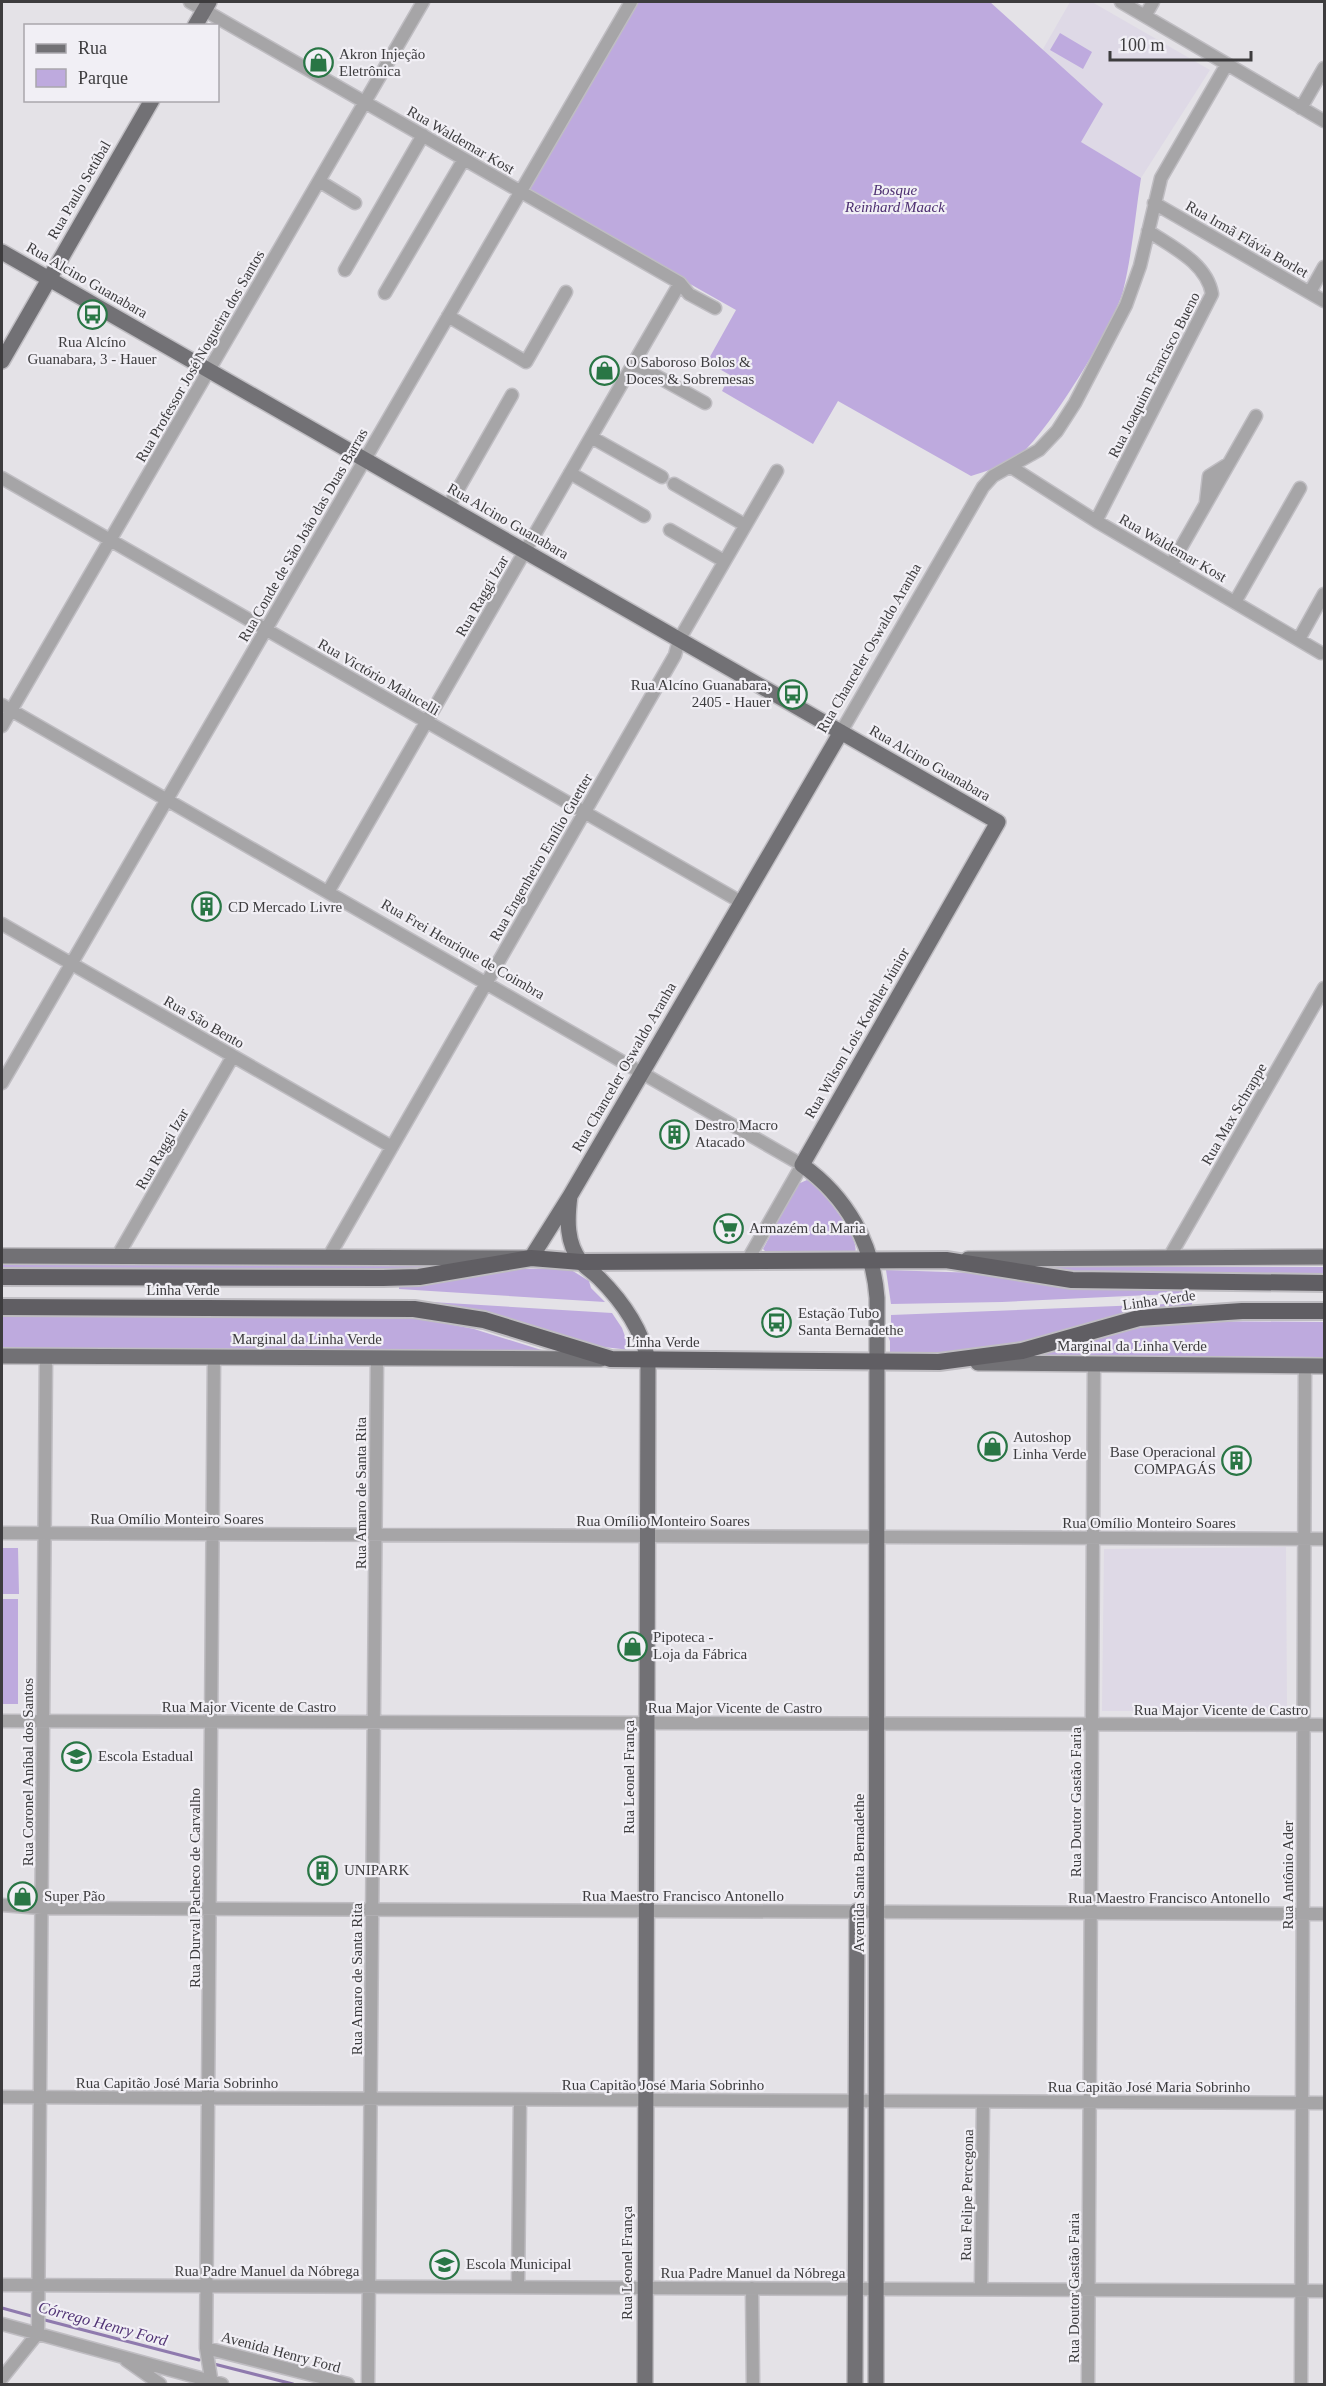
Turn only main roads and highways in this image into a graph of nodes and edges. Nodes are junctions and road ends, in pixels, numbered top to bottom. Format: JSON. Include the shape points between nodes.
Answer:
{"nodes":[{"id":1,"x":207,"y":6,"type":"edge"},
{"id":2,"x":196,"y":24,"type":"edge"},
{"id":3,"x":151,"y":102,"type":"edge"},
{"id":4,"x":2,"y":252,"type":"edge"},
{"id":5,"x":49,"y":279,"type":"junction"},
{"id":6,"x":2,"y":361,"type":"edge"},
{"id":7,"x":841,"y":732,"type":"junction"},
{"id":8,"x":998,"y":822,"type":"joint"},
{"id":9,"x":802,"y":1165,"type":"joint"},
{"id":10,"x":570,"y":1196,"type":"junction"},
{"id":11,"x":2,"y":1256,"type":"edge"},
{"id":12,"x":1324,"y":1257,"type":"edge"},
{"id":13,"x":531,"y":1258,"type":"junction"},
{"id":14,"x":872,"y":1260,"type":"junction"},
{"id":15,"x":946,"y":1260,"type":"junction"},
{"id":16,"x":582,"y":1262,"type":"junction"},
{"id":17,"x":2,"y":1277,"type":"edge"},
{"id":18,"x":1324,"y":1283,"type":"edge"},
{"id":19,"x":2,"y":1307,"type":"edge"},
{"id":20,"x":1324,"y":1311,"type":"edge"},
{"id":21,"x":2,"y":1356,"type":"edge"},
{"id":22,"x":611,"y":1359,"type":"junction"},
{"id":23,"x":648,"y":1360,"type":"junction"},
{"id":24,"x":878,"y":1362,"type":"junction"},
{"id":25,"x":939,"y":1362,"type":"junction"},
{"id":26,"x":1324,"y":1366,"type":"edge"},
{"id":27,"x":856,"y":1911,"type":"road end"},
{"id":28,"x":645,"y":2385,"type":"edge"},
{"id":29,"x":855,"y":2385,"type":"edge"},
{"id":30,"x":876,"y":2385,"type":"edge"}],
"edges":[{"from":1,"to":2,"type":"main road"},
{"from":3,"to":5,"type":"main road","name":"Rua Paulo Setúbal"},
{"from":4,"to":5,"type":"main road","name":"Rua Alcino Guanabara"},
{"from":5,"to":6,"type":"main road","name":"Rua Paulo Setúbal"},
{"from":5,"to":7,"type":"main road","name":"Rua Alcino Guanabara"},
{"from":7,"to":8,"type":"main road","name":"Rua Alcino Guanabara"},
{"from":7,"to":10,"type":"main road","name":"Rua Chanceler Oswaldo Aranha"},
{"from":8,"to":9,"type":"main road","name":"Rua Wilson Lois Koehler Júnior"},
{"from":9,"to":14,"type":"main road","name":"Rua Frei Henrique de Coimbra","via":[[841,1201]]},
{"from":10,"to":13,"type":"main road","name":"Rua Chanceler Oswaldo Aranha"},
{"from":10,"to":16,"type":"main road","name":"Rua Leonel França","via":[[569,1235]]},
{"from":11,"to":13,"type":"main road"},
{"from":12,"to":15,"type":"main road"},
{"from":13,"to":16,"type":"highway","name":"Linha Verde"},
{"from":13,"to":17,"type":"highway","name":"Linha Verde","via":[[402,1278]]},
{"from":14,"to":15,"type":"highway","name":"Linha Verde"},
{"from":14,"to":16,"type":"highway","name":"Linha Verde"},
{"from":14,"to":24,"type":"main road","name":"Rua Frei Henrique de Coimbra"},
{"from":15,"to":18,"type":"highway","name":"Linha Verde","via":[[1081,1281]]},
{"from":16,"to":23,"type":"main road","name":"Rua Leonel França","via":[[627,1310]]},
{"from":19,"to":22,"type":"highway","name":"Linha Verde","via":[[431,1310],[484,1320]]},
{"from":20,"to":25,"type":"highway","name":"Linha Verde","via":[[1210,1312],[1139,1318],[1022,1351]]},
{"from":21,"to":22,"type":"main road","name":"Marginal da Linha Verde"},
{"from":22,"to":23,"type":"highway","name":"Linha Verde"},
{"from":23,"to":24,"type":"highway","name":"Linha Verde"},
{"from":23,"to":28,"type":"main road","name":"Rua Leonel França"},
{"from":24,"to":25,"type":"highway","name":"Linha Verde"},
{"from":24,"to":30,"type":"main road","name":"Avenida Santa Bernadethe"},
{"from":25,"to":26,"type":"main road","name":"Marginal da Linha Verde"},
{"from":27,"to":29,"type":"main road","name":"Avenida Santa Bernadethe"}]}
